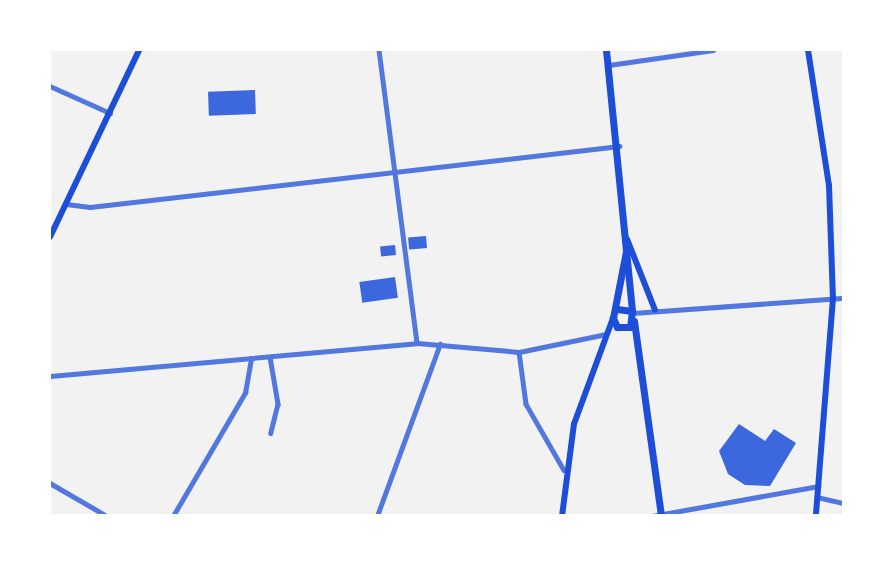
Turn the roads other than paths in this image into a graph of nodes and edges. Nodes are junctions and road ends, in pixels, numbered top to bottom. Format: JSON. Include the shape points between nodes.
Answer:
{"nodes":[{"id":1,"x":139,"y":50,"type":"edge"},
{"id":2,"x":379,"y":50,"type":"edge"},
{"id":3,"x":606,"y":50,"type":"edge"},
{"id":4,"x":713,"y":50,"type":"edge"},
{"id":5,"x":808,"y":50,"type":"edge"},
{"id":6,"x":609,"y":65,"type":"junction"},
{"id":7,"x":50,"y":86,"type":"edge"},
{"id":8,"x":111,"y":113,"type":"junction"},
{"id":9,"x":620,"y":146,"type":"junction"},
{"id":10,"x":393,"y":172,"type":"junction"},
{"id":11,"x":66,"y":204,"type":"junction"},
{"id":12,"x":50,"y":237,"type":"edge"},
{"id":13,"x":627,"y":239,"type":"junction"},
{"id":14,"x":833,"y":298,"type":"junction"},
{"id":15,"x":843,"y":298,"type":"edge"},
{"id":16,"x":617,"y":309,"type":"junction"},
{"id":17,"x":655,"y":310,"type":"junction"},
{"id":18,"x":633,"y":312,"type":"junction"},
{"id":19,"x":613,"y":318,"type":"junction"},
{"id":20,"x":634,"y":321,"type":"junction"},
{"id":21,"x":620,"y":328,"type":"junction"},
{"id":22,"x":606,"y":333,"type":"junction"},
{"id":23,"x":417,"y":343,"type":"junction"},
{"id":24,"x":440,"y":344,"type":"junction"},
{"id":25,"x":519,"y":352,"type":"junction"},
{"id":26,"x":270,"y":357,"type":"junction"},
{"id":27,"x":251,"y":359,"type":"junction"},
{"id":28,"x":50,"y":376,"type":"edge"},
{"id":29,"x":271,"y":433,"type":"dead end"},
{"id":30,"x":564,"y":470,"type":"junction"},
{"id":31,"x":50,"y":483,"type":"edge"},
{"id":32,"x":818,"y":486,"type":"junction"},
{"id":33,"x":817,"y":497,"type":"junction"},
{"id":34,"x":843,"y":503,"type":"edge"},
{"id":35,"x":661,"y":515,"type":"edge"},
{"id":36,"x":106,"y":516,"type":"edge"},
{"id":37,"x":173,"y":516,"type":"edge"},
{"id":38,"x":377,"y":516,"type":"edge"},
{"id":39,"x":562,"y":516,"type":"edge"},
{"id":40,"x":652,"y":516,"type":"edge"},
{"id":41,"x":816,"y":516,"type":"edge"}],
"edges":[{"from":1,"to":8,"type":"main road"},
{"from":2,"to":10,"type":"street"},
{"from":3,"to":6,"type":"main road"},
{"from":4,"to":6,"type":"street"},
{"from":5,"to":14,"type":"main road","via":[[829,185]]},
{"from":6,"to":9,"type":"main road"},
{"from":7,"to":8,"type":"street"},
{"from":8,"to":11,"type":"main road"},
{"from":9,"to":10,"type":"street"},
{"from":9,"to":13,"type":"main road"},
{"from":10,"to":11,"type":"street","via":[[90,207]]},
{"from":10,"to":23,"type":"street"},
{"from":11,"to":12,"type":"main road"},
{"from":13,"to":16,"type":"main road"},
{"from":13,"to":17,"type":"main road"},
{"from":13,"to":18,"type":"main road"},
{"from":14,"to":15,"type":"street"},
{"from":14,"to":17,"type":"street"},
{"from":14,"to":32,"type":"main road"},
{"from":16,"to":18,"type":"main road"},
{"from":16,"to":19,"type":"main road"},
{"from":17,"to":18,"type":"street"},
{"from":18,"to":20,"type":"main road"},
{"from":19,"to":21,"type":"main road"},
{"from":19,"to":22,"type":"main road"},
{"from":20,"to":21,"type":"main road"},
{"from":20,"to":35,"type":"main road"},
{"from":21,"to":22,"type":"main road"},
{"from":22,"to":25,"type":"street"},
{"from":22,"to":30,"type":"main road"},
{"from":23,"to":24,"type":"street"},
{"from":23,"to":26,"type":"street"},
{"from":24,"to":25,"type":"street"},
{"from":24,"to":38,"type":"street"},
{"from":25,"to":30,"type":"street","via":[[526,404]]},
{"from":26,"to":27,"type":"street"},
{"from":26,"to":29,"type":"street","via":[[278,404]]},
{"from":27,"to":28,"type":"street"},
{"from":27,"to":37,"type":"street","via":[[245,393]]},
{"from":30,"to":39,"type":"main road"},
{"from":31,"to":36,"type":"street"},
{"from":32,"to":33,"type":"main road"},
{"from":32,"to":35,"type":"street"},
{"from":33,"to":34,"type":"street"},
{"from":33,"to":41,"type":"main road"},
{"from":35,"to":40,"type":"street"}]}
